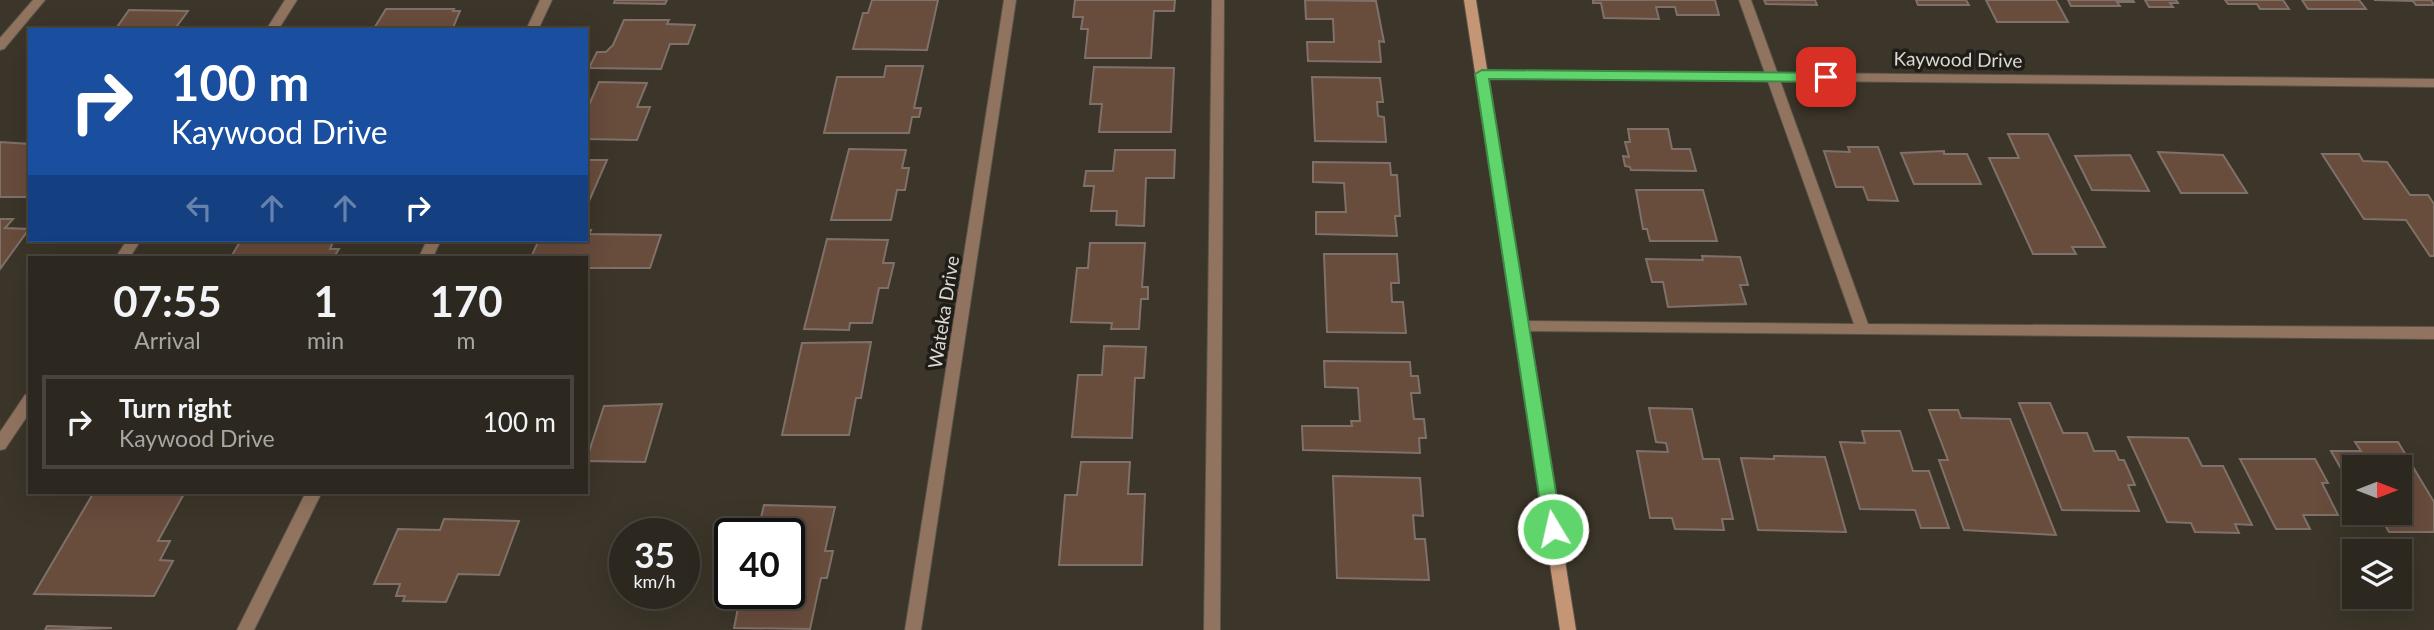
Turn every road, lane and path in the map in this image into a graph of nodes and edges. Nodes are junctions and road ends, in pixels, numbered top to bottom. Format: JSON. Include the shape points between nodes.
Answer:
{"nodes":[{"id":1,"x":39,"y":0,"type":"edge"},
{"id":2,"x":291,"y":0,"type":"edge"},
{"id":3,"x":545,"y":0,"type":"edge"},
{"id":4,"x":1010,"y":0,"type":"edge"},
{"id":5,"x":1218,"y":0,"type":"edge"},
{"id":6,"x":1470,"y":0,"type":"edge"},
{"id":7,"x":1745,"y":0,"type":"edge"},
{"id":8,"x":273,"y":28,"type":"edge"},
{"id":9,"x":533,"y":28,"type":"edge"},
{"id":10,"x":0,"y":46,"type":"edge"},
{"id":11,"x":1482,"y":74,"type":"junction"},
{"id":12,"x":1771,"y":77,"type":"junction"},
{"id":13,"x":2434,"y":83,"type":"edge"},
{"id":14,"x":1521,"y":327,"type":"junction"},
{"id":15,"x":1862,"y":327,"type":"junction"},
{"id":16,"x":2434,"y":333,"type":"edge"},
{"id":17,"x":28,"y":402,"type":"edge"},
{"id":18,"x":0,"y":444,"type":"edge"},
{"id":19,"x":313,"y":494,"type":"edge"},
{"id":20,"x":245,"y":630,"type":"edge"},
{"id":21,"x":914,"y":630,"type":"edge"},
{"id":22,"x":1212,"y":630,"type":"edge"},
{"id":23,"x":1568,"y":630,"type":"edge"}],
"edges":[{"from":1,"to":10,"type":"street"},
{"from":2,"to":8,"type":"street"},
{"from":3,"to":9,"type":"street"},
{"from":4,"to":21,"type":"street","name":"Wateka Drive"},
{"from":5,"to":22,"type":"street"},
{"from":6,"to":11,"type":"street"},
{"from":7,"to":12,"type":"street"},
{"from":11,"to":12,"type":"street","name":"Kaywood Drive"},
{"from":11,"to":14,"type":"street"},
{"from":12,"to":13,"type":"street","name":"Kaywood Drive"},
{"from":12,"to":15,"type":"street"},
{"from":14,"to":15,"type":"street"},
{"from":14,"to":23,"type":"street"},
{"from":15,"to":16,"type":"street"},
{"from":17,"to":18,"type":"street"},
{"from":19,"to":20,"type":"street"}]}
